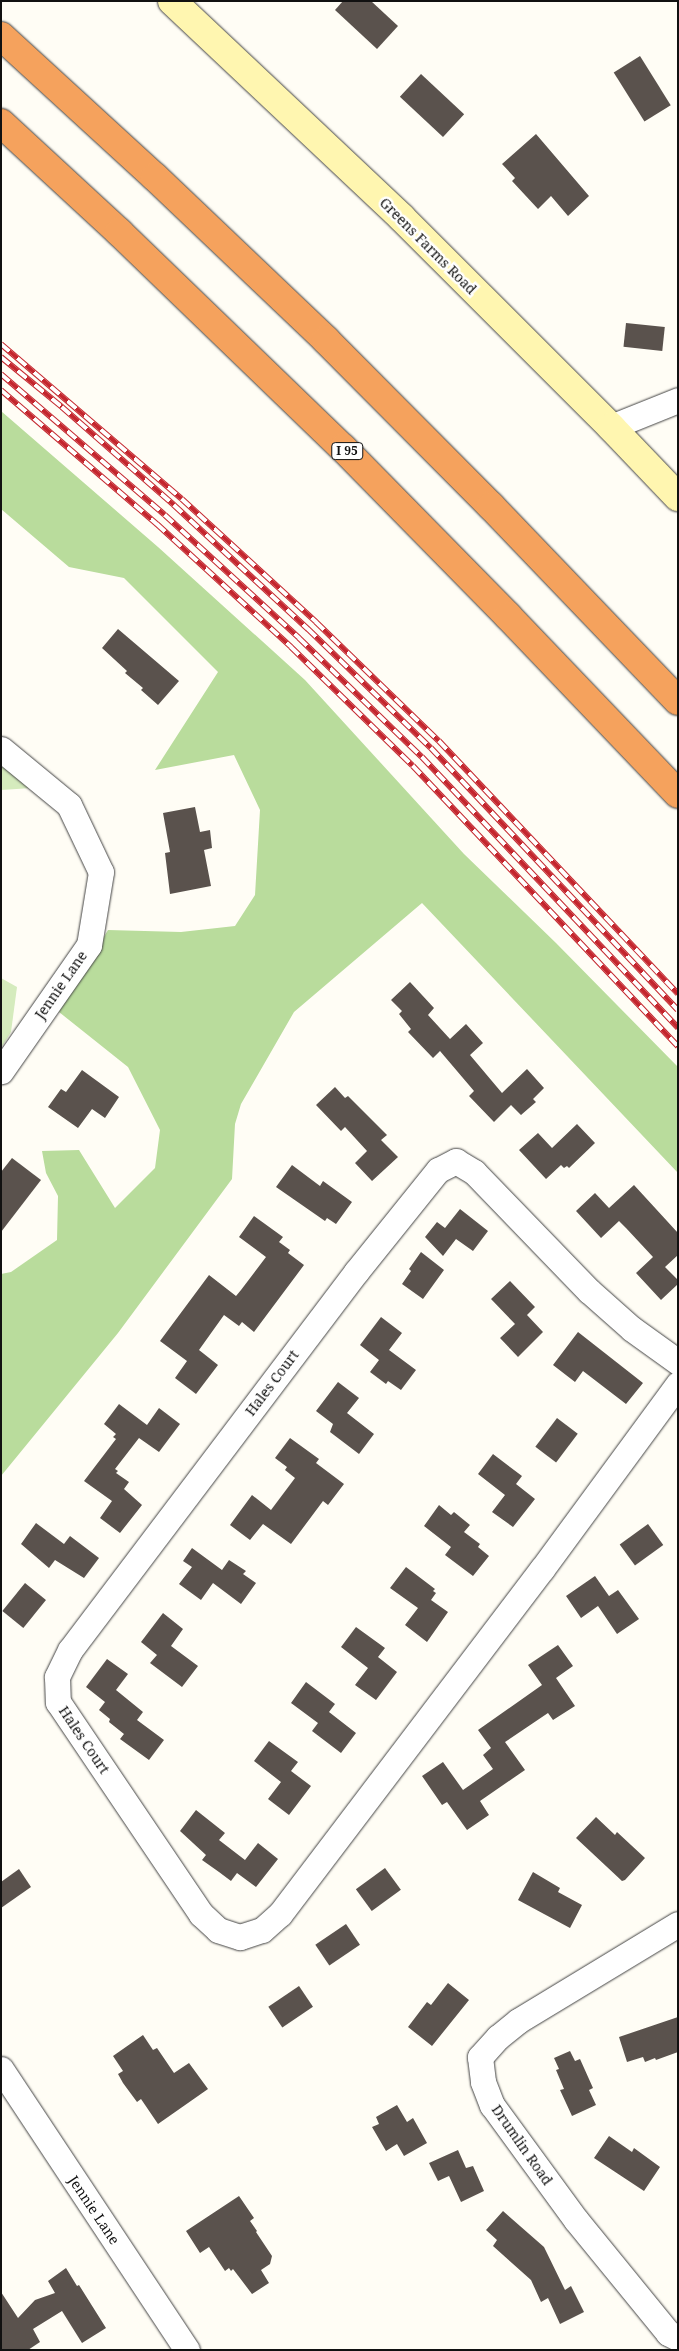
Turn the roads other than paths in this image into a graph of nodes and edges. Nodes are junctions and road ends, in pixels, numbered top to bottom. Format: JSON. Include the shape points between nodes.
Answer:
{"nodes":[{"id":1,"x":172,"y":1,"type":"edge"},
{"id":2,"x":1,"y":36,"type":"edge"},
{"id":3,"x":1,"y":123,"type":"edge"},
{"id":4,"x":678,"y":400,"type":"edge"},
{"id":5,"x":611,"y":427,"type":"junction"},
{"id":6,"x":678,"y":497,"type":"edge"},
{"id":7,"x":678,"y":701,"type":"edge"},
{"id":8,"x":1,"y":749,"type":"edge"},
{"id":9,"x":678,"y":794,"type":"edge"},
{"id":10,"x":1,"y":1071,"type":"edge"},
{"id":11,"x":678,"y":1362,"type":"edge"},
{"id":12,"x":678,"y":1384,"type":"edge"},
{"id":13,"x":678,"y":1924,"type":"edge"},
{"id":14,"x":1,"y":2069,"type":"edge"},
{"id":15,"x":678,"y":2338,"type":"edge"},
{"id":16,"x":187,"y":2350,"type":"edge"}],
"edges":[{"from":1,"to":5,"type":"main road","name":"Greens Farms Road","via":[[402,218]]},
{"from":2,"to":7,"type":"highway","via":[[333,347]]},
{"from":3,"to":9,"type":"highway","number":"I 95","via":[[120,232],[344,448]]},
{"from":4,"to":5,"type":"street"},
{"from":5,"to":6,"type":"main road","name":"Greens Farms Road"},
{"from":8,"to":10,"type":"street","name":"Jennie Lane","via":[[69,805],[101,872],[89,945]]},
{"from":11,"to":12,"type":"street","name":"Hales Court","via":[[632,1329],[589,1291],[474,1172],[456,1161],[438,1170],[356,1272],[70,1650],[57,1677],[58,1702],[201,1914],[218,1930],[240,1937],[262,1930],[280,1914]]},
{"from":13,"to":15,"type":"street","name":"Drumlin Road","via":[[518,2021],[480,2057],[483,2082],[492,2106],[576,2220],[668,2333]]},
{"from":14,"to":16,"type":"street","name":"Jennie Lane"}]}
